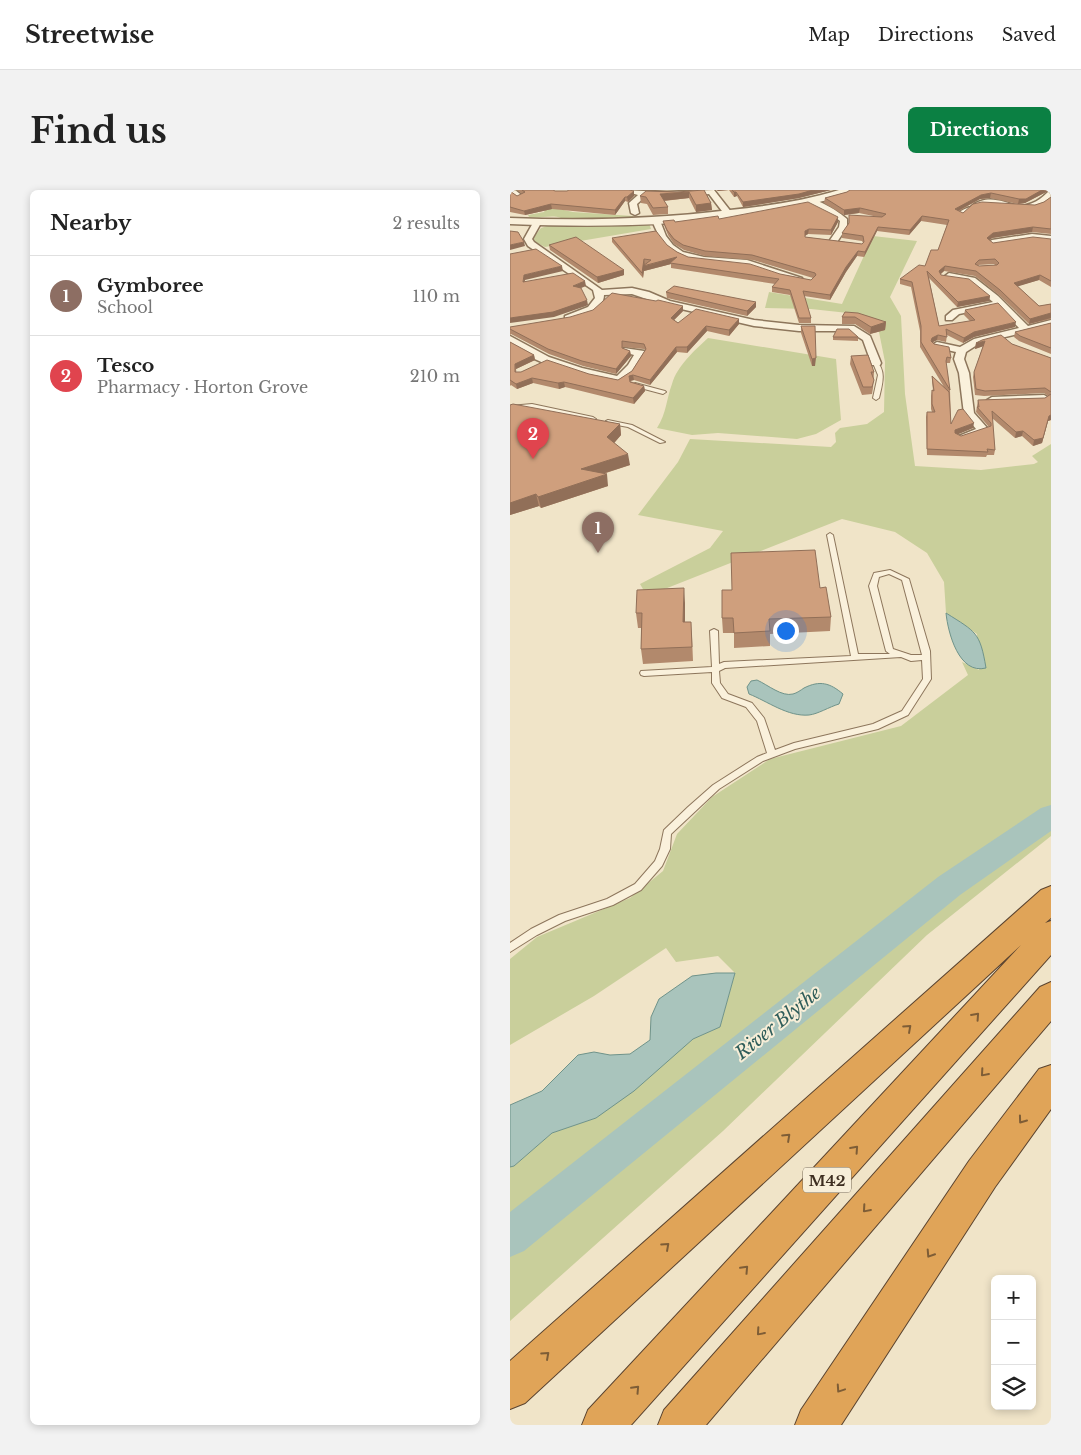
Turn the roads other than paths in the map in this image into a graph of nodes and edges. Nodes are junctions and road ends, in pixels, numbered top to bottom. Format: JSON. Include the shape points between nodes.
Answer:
{"nodes":[{"id":1,"x":510,"y":190,"type":"edge"},
{"id":2,"x":624,"y":190,"type":"edge"},
{"id":3,"x":848,"y":190,"type":"edge"},
{"id":4,"x":710,"y":191,"type":"edge"},
{"id":5,"x":644,"y":194,"type":"junction"},
{"id":6,"x":1051,"y":194,"type":"edge"},
{"id":7,"x":520,"y":197,"type":"edge"},
{"id":8,"x":808,"y":201,"type":"junction"},
{"id":9,"x":644,"y":207,"type":"dead end"},
{"id":10,"x":962,"y":212,"type":"joint"},
{"id":11,"x":976,"y":212,"type":"edge"},
{"id":12,"x":728,"y":213,"type":"junction"},
{"id":13,"x":656,"y":220,"type":"junction"},
{"id":14,"x":510,"y":221,"type":"edge"},
{"id":15,"x":537,"y":223,"type":"junction"},
{"id":16,"x":1051,"y":239,"type":"edge"},
{"id":17,"x":833,"y":240,"type":"edge"},
{"id":18,"x":992,"y":244,"type":"edge"},
{"id":19,"x":538,"y":248,"type":"junction"},
{"id":20,"x":736,"y":250,"type":"edge"},
{"id":21,"x":525,"y":252,"type":"edge"},
{"id":22,"x":733,"y":262,"type":"junction"},
{"id":23,"x":944,"y":276,"type":"edge"},
{"id":24,"x":810,"y":280,"type":"edge"},
{"id":25,"x":598,"y":293,"type":"junction"},
{"id":26,"x":1000,"y":303,"type":"junction"},
{"id":27,"x":951,"y":312,"type":"dead end"},
{"id":28,"x":558,"y":320,"type":"edge"},
{"id":29,"x":1051,"y":323,"type":"edge"},
{"id":30,"x":1025,"y":328,"type":"junction"},
{"id":31,"x":1003,"y":335,"type":"junction"},
{"id":32,"x":510,"y":339,"type":"edge"},
{"id":33,"x":937,"y":345,"type":"edge"},
{"id":34,"x":1015,"y":345,"type":"edge"},
{"id":35,"x":649,"y":346,"type":"edge"},
{"id":36,"x":628,"y":350,"type":"edge"},
{"id":37,"x":962,"y":350,"type":"junction"},
{"id":38,"x":640,"y":353,"type":"junction"},
{"id":39,"x":549,"y":359,"type":"junction"},
{"id":40,"x":876,"y":363,"type":"joint"},
{"id":41,"x":536,"y":366,"type":"edge"},
{"id":42,"x":619,"y":380,"type":"junction"},
{"id":43,"x":633,"y":384,"type":"joint"},
{"id":44,"x":663,"y":392,"type":"dead end"},
{"id":45,"x":876,"y":398,"type":"dead end"},
{"id":46,"x":1044,"y":398,"type":"edge"},
{"id":47,"x":976,"y":400,"type":"junction"},
{"id":48,"x":510,"y":408,"type":"edge"},
{"id":49,"x":983,"y":430,"type":"junction"},
{"id":50,"x":961,"y":437,"type":"edge"},
{"id":51,"x":992,"y":439,"type":"edge"},
{"id":52,"x":662,"y":442,"type":"dead end"},
{"id":53,"x":830,"y":534,"type":"dead end"},
{"id":54,"x":714,"y":631,"type":"dead end"},
{"id":55,"x":900,"y":655,"type":"junction"},
{"id":56,"x":927,"y":657,"type":"junction"},
{"id":57,"x":861,"y":658,"type":"junction"},
{"id":58,"x":716,"y":669,"type":"junction"},
{"id":59,"x":644,"y":673,"type":"dead end"},
{"id":60,"x":772,"y":755,"type":"junction"},
{"id":61,"x":1051,"y":899,"type":"edge"},
{"id":62,"x":1051,"y":934,"type":"edge"},
{"id":63,"x":510,"y":948,"type":"edge"},
{"id":64,"x":1051,"y":997,"type":"edge"},
{"id":65,"x":1051,"y":1081,"type":"edge"},
{"id":66,"x":510,"y":1388,"type":"edge"},
{"id":67,"x":603,"y":1425,"type":"edge"},
{"id":68,"x":679,"y":1425,"type":"edge"},
{"id":69,"x":816,"y":1425,"type":"edge"}],
"edges":[{"from":1,"to":7,"type":"street"},
{"from":2,"to":5,"type":"street"},
{"from":3,"to":8,"type":"street"},
{"from":4,"to":5,"type":"street","via":[[673,196]]},
{"from":4,"to":12,"type":"street"},
{"from":5,"to":9,"type":"street","via":[[635,200],[634,211]]},
{"from":6,"to":10,"type":"street","via":[[1043,203],[1028,206],[978,199]]},
{"from":8,"to":12,"type":"street"},
{"from":8,"to":17,"type":"street","via":[[844,217],[844,224]]},
{"from":10,"to":11,"type":"street"},
{"from":12,"to":13,"type":"street"},
{"from":13,"to":15,"type":"street"},
{"from":13,"to":22,"type":"street","via":[[662,240],[677,253],[704,261]]},
{"from":14,"to":15,"type":"street"},
{"from":15,"to":19,"type":"street","via":[[528,239]]},
{"from":16,"to":18,"type":"street","via":[[1032,237],[1010,244]]},
{"from":19,"to":21,"type":"street"},
{"from":19,"to":25,"type":"street","via":[[571,274],[592,284]]},
{"from":20,"to":22,"type":"street"},
{"from":22,"to":24,"type":"street"},
{"from":23,"to":26,"type":"street","via":[[974,277]]},
{"from":25,"to":28,"type":"street","via":[[598,303],[586,313]]},
{"from":25,"to":40,"type":"street","via":[[632,291],[689,313],[754,323],[799,328],[850,328],[867,338]]},
{"from":26,"to":27,"type":"street"},
{"from":26,"to":30,"type":"street"},
{"from":29,"to":30,"type":"street"},
{"from":30,"to":31,"type":"street"},
{"from":31,"to":34,"type":"street"},
{"from":31,"to":37,"type":"street","via":[[978,341]]},
{"from":32,"to":39,"type":"street"},
{"from":33,"to":37,"type":"street"},
{"from":35,"to":38,"type":"street"},
{"from":36,"to":38,"type":"street"},
{"from":37,"to":47,"type":"street","via":[[959,359]]},
{"from":38,"to":42,"type":"street"},
{"from":39,"to":41,"type":"street"},
{"from":39,"to":42,"type":"street","via":[[578,371]]},
{"from":40,"to":45,"type":"lane","via":[[882,375]]},
{"from":42,"to":43,"type":"street"},
{"from":43,"to":44,"type":"lane"},
{"from":46,"to":47,"type":"street","via":[[1031,402]]},
{"from":47,"to":49,"type":"street","via":[[969,414]]},
{"from":48,"to":52,"type":"lane","via":[[532,406],[630,426]]},
{"from":49,"to":50,"type":"street"},
{"from":49,"to":51,"type":"street"},
{"from":53,"to":57,"type":"lane","via":[[855,656]]},
{"from":54,"to":58,"type":"lane"},
{"from":55,"to":56,"type":"lane"},
{"from":55,"to":56,"type":"lane","via":[[890,651],[873,586],[876,575],[884,572],[898,574],[905,579]]},
{"from":55,"to":57,"type":"lane"},
{"from":56,"to":60,"type":"lane","via":[[927,679],[905,713],[875,727],[794,746]]},
{"from":57,"to":58,"type":"lane","via":[[724,665]]},
{"from":58,"to":59,"type":"lane"},
{"from":58,"to":60,"type":"lane","via":[[716,683],[725,696],[749,705],[761,720]]},
{"from":60,"to":63,"type":"lane","via":[[716,787],[690,809],[668,833],[659,863],[638,887],[610,902],[562,918]]},
{"from":66,"to":61,"type":"highway","one_way":true},
{"from":67,"to":62,"type":"highway","number":"M42","one_way":true},
{"from":64,"to":68,"type":"highway","number":"M42","one_way":true},
{"from":65,"to":69,"type":"highway","one_way":true,"via":[[982,1174]]}]}
